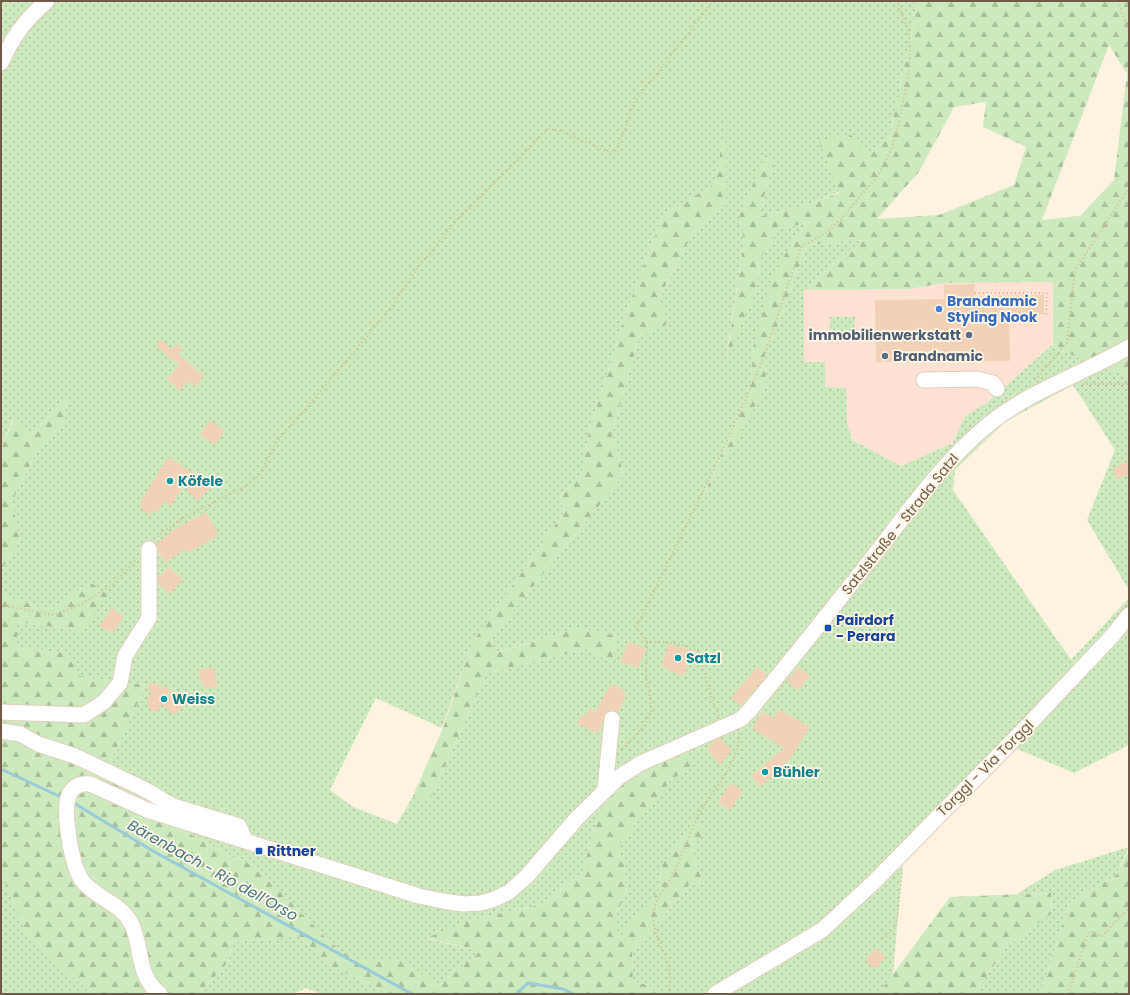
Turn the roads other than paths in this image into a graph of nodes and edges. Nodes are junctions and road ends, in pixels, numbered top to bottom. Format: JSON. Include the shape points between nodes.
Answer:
{"nodes":[{"id":1,"x":47,"y":1,"type":"edge"},
{"id":2,"x":1,"y":63,"type":"edge"},
{"id":3,"x":1129,"y":347,"type":"edge"},
{"id":4,"x":924,"y":380,"type":"dead end"},
{"id":5,"x":997,"y":389,"type":"dead end"},
{"id":6,"x":149,"y":549,"type":"road end"},
{"id":7,"x":1129,"y":614,"type":"edge"},
{"id":8,"x":1,"y":712,"type":"edge"},
{"id":9,"x":612,"y":719,"type":"dead end"},
{"id":10,"x":1,"y":731,"type":"edge"},
{"id":11,"x":605,"y":789,"type":"junction"},
{"id":12,"x":245,"y":840,"type":"junction"},
{"id":13,"x":160,"y":994,"type":"edge"},
{"id":14,"x":715,"y":994,"type":"edge"}],
"edges":[{"from":1,"to":2,"type":"street","via":[[32,14],[11,40]]},
{"from":3,"to":11,"type":"street","name":"Satzlstraße - Strada Satzl","via":[[1013,407],[964,445],[812,635],[741,719],[641,763]]},
{"from":4,"to":5,"type":"street","via":[[977,379],[993,383]]},
{"from":6,"to":8,"type":"street","via":[[149,618],[124,656],[120,683],[104,702],[84,715]]},
{"from":7,"to":14,"type":"street","name":"Torggl - Via Torggl","via":[[1113,635],[1032,721],[874,882],[822,930]]},
{"from":9,"to":11,"type":"street"},
{"from":10,"to":12,"type":"street","via":[[20,734],[38,744],[75,756],[173,806],[239,826]]},
{"from":11,"to":12,"type":"street","name":"Satzlstraße - Strada Satzl","via":[[527,876],[508,892],[481,903],[463,904],[419,896]]},
{"from":12,"to":13,"type":"street","name":"Satzlstraße - Strada Satzl","via":[[147,810],[90,784],[82,783],[70,793],[66,803],[68,828],[81,879],[93,891],[123,912],[131,923],[145,976]]}]}
